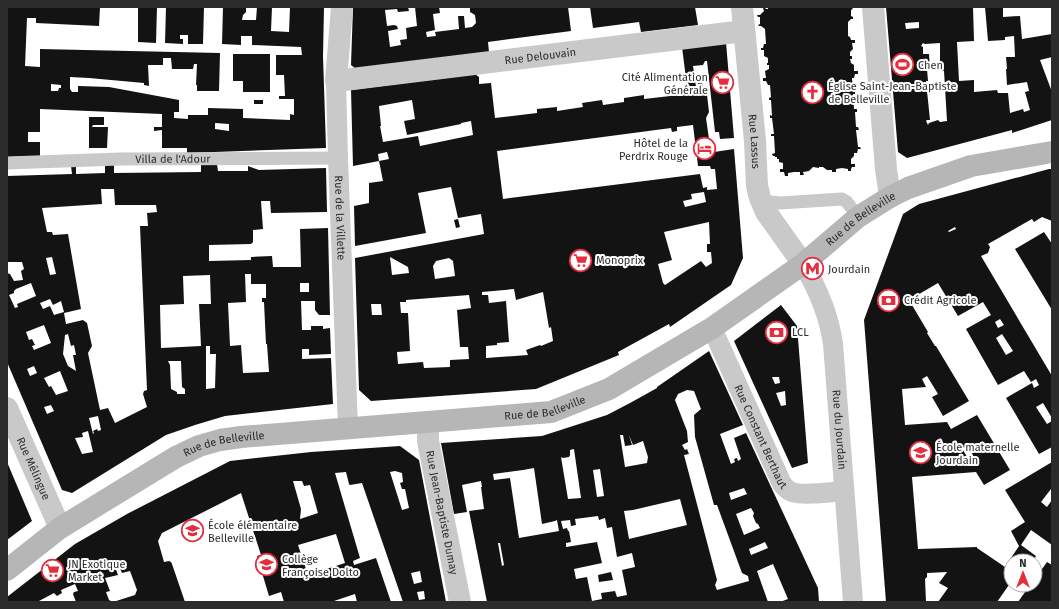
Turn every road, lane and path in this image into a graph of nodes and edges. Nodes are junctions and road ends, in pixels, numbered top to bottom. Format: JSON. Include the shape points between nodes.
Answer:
{"nodes":[{"id":1,"x":342,"y":7,"type":"edge"},
{"id":2,"x":742,"y":7,"type":"edge"},
{"id":3,"x":873,"y":7,"type":"edge"},
{"id":4,"x":744,"y":31,"type":"junction"},
{"id":5,"x":336,"y":81,"type":"junction"},
{"id":6,"x":1052,"y":152,"type":"edge"},
{"id":7,"x":338,"y":158,"type":"junction"},
{"id":8,"x":7,"y":163,"type":"edge"},
{"id":9,"x":890,"y":197,"type":"junction"},
{"id":10,"x":760,"y":198,"type":"junction"},
{"id":11,"x":858,"y":217,"type":"junction"},
{"id":12,"x":803,"y":264,"type":"junction"},
{"id":13,"x":712,"y":328,"type":"junction"},
{"id":14,"x":7,"y":408,"type":"edge"},
{"id":15,"x":428,"y":422,"type":"junction"},
{"id":16,"x":348,"y":428,"type":"junction"},
{"id":17,"x":844,"y":491,"type":"junction"},
{"id":18,"x":60,"y":528,"type":"junction"},
{"id":19,"x":7,"y":570,"type":"edge"},
{"id":20,"x":460,"y":602,"type":"edge"},
{"id":21,"x":853,"y":602,"type":"edge"}],
"edges":[{"from":1,"to":5,"type":"street","name":"Rue de la Villette"},
{"from":2,"to":4,"type":"street","name":"Rue Lassus"},
{"from":3,"to":9,"type":"street"},
{"from":4,"to":5,"type":"street","name":"Rue Delouvain"},
{"from":4,"to":10,"type":"street","name":"Rue Lassus"},
{"from":5,"to":7,"type":"street","name":"Rue de la Villette"},
{"from":6,"to":9,"type":"main road","name":"Rue de Belleville","via":[[971,166]]},
{"from":7,"to":8,"type":"lane","name":"Villa de l'Adour","via":[[120,159]]},
{"from":7,"to":16,"type":"street","name":"Rue de la Villette"},
{"from":9,"to":11,"type":"main road","name":"Rue de Belleville"},
{"from":10,"to":11,"type":"lane","via":[[780,203],[842,199]]},
{"from":10,"to":12,"type":"street","name":"Rue Lassus","via":[[766,212]]},
{"from":11,"to":12,"type":"main road","name":"Rue de Belleville"},
{"from":12,"to":13,"type":"main road","name":"Rue de Belleville"},
{"from":12,"to":17,"type":"street","name":"Rue du Jourdain","via":[[814,281],[831,328]]},
{"from":13,"to":15,"type":"main road","name":"Rue de Belleville","via":[[609,389],[551,412]]},
{"from":13,"to":17,"type":"street","name":"Rue Constant Berthaut","via":[[786,489],[801,494]]},
{"from":14,"to":18,"type":"street","name":"Rue Mélingue"},
{"from":15,"to":16,"type":"main road","name":"Rue de Belleville"},
{"from":15,"to":20,"type":"street","name":"Rue Jean-Baptiste Dumay","via":[[428,441]]},
{"from":16,"to":18,"type":"main road","name":"Rue de Belleville","via":[[241,437],[199,446],[176,457]]},
{"from":17,"to":21,"type":"street","name":"Rue du Jourdain"},
{"from":18,"to":19,"type":"main road","name":"Rue de Belleville"}]}
